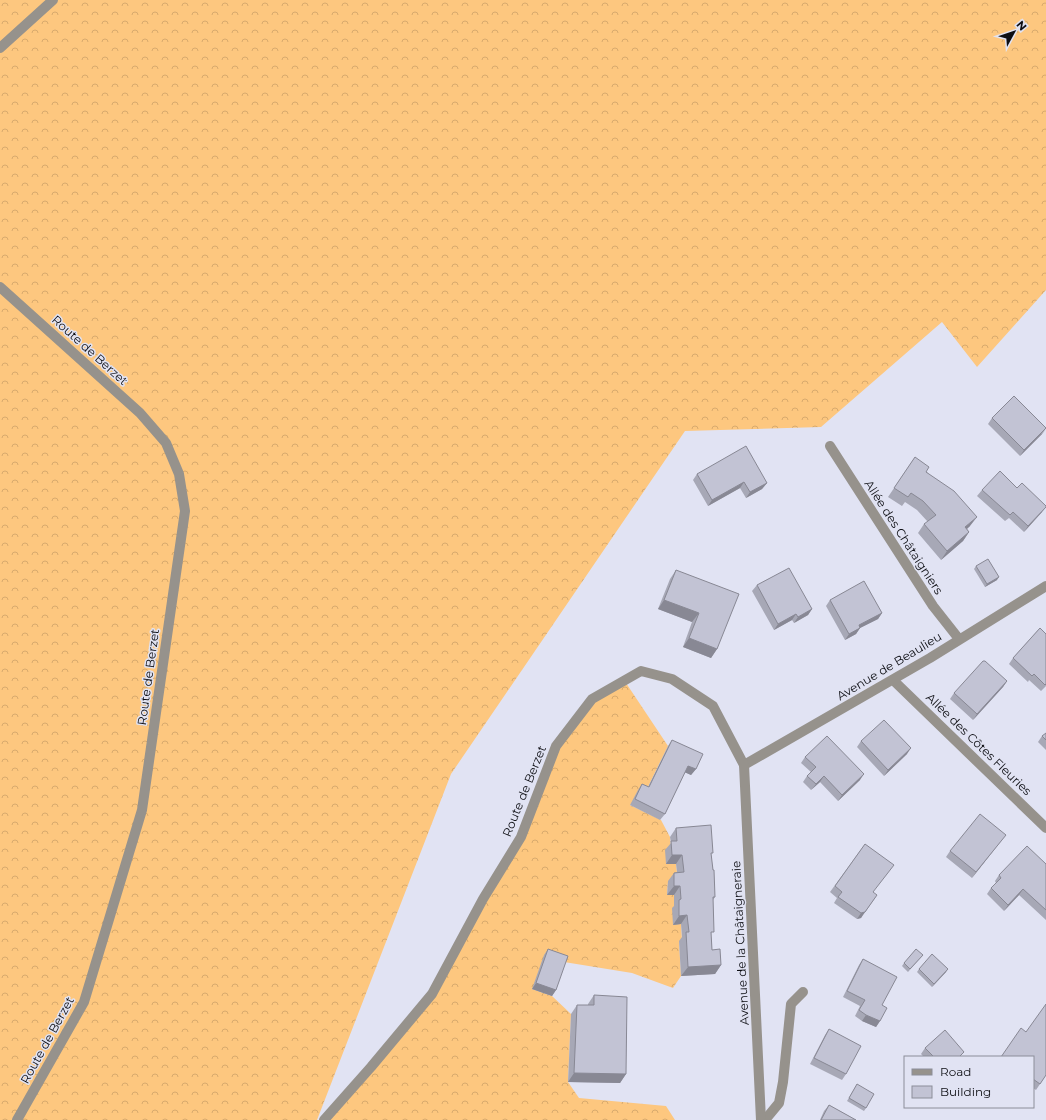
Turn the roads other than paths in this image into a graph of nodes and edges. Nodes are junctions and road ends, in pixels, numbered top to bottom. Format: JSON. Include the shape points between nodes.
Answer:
{"nodes":[{"id":1,"x":53,"y":0,"type":"edge"},
{"id":2,"x":0,"y":48,"type":"edge"},
{"id":3,"x":0,"y":287,"type":"edge"},
{"id":4,"x":830,"y":446,"type":"dead end"},
{"id":5,"x":1046,"y":586,"type":"edge"},
{"id":6,"x":959,"y":639,"type":"junction"},
{"id":7,"x":893,"y":680,"type":"junction"},
{"id":8,"x":744,"y":765,"type":"junction"},
{"id":9,"x":1046,"y":828,"type":"edge"},
{"id":10,"x":803,"y":992,"type":"dead end"},
{"id":11,"x":17,"y":1120,"type":"edge"},
{"id":12,"x":324,"y":1120,"type":"edge"},
{"id":13,"x":761,"y":1120,"type":"edge"},
{"id":14,"x":764,"y":1120,"type":"edge"}],
"edges":[{"from":1,"to":2,"type":"street"},
{"from":3,"to":11,"type":"street","name":"Route de Berzet","via":[[140,413],[166,443],[179,474],[185,511],[142,810],[84,1002]]},
{"from":4,"to":6,"type":"street","name":"Allée des Châtaigniers","via":[[933,606]]},
{"from":5,"to":6,"type":"street","name":"Avenue de Beaulieu"},
{"from":6,"to":7,"type":"street","name":"Avenue de Beaulieu"},
{"from":7,"to":8,"type":"street","name":"Avenue de Beaulieu"},
{"from":7,"to":9,"type":"street","name":"Allée des Côtes Fleuries"},
{"from":8,"to":12,"type":"street","name":"Route de Berzet","via":[[713,706],[672,679],[641,671],[592,699],[556,746],[521,837],[483,899],[432,994]]},
{"from":8,"to":13,"type":"street","name":"Avenue de la Châtaigneraie"},
{"from":10,"to":14,"type":"street","via":[[791,1004],[784,1082],[779,1103]]}]}
